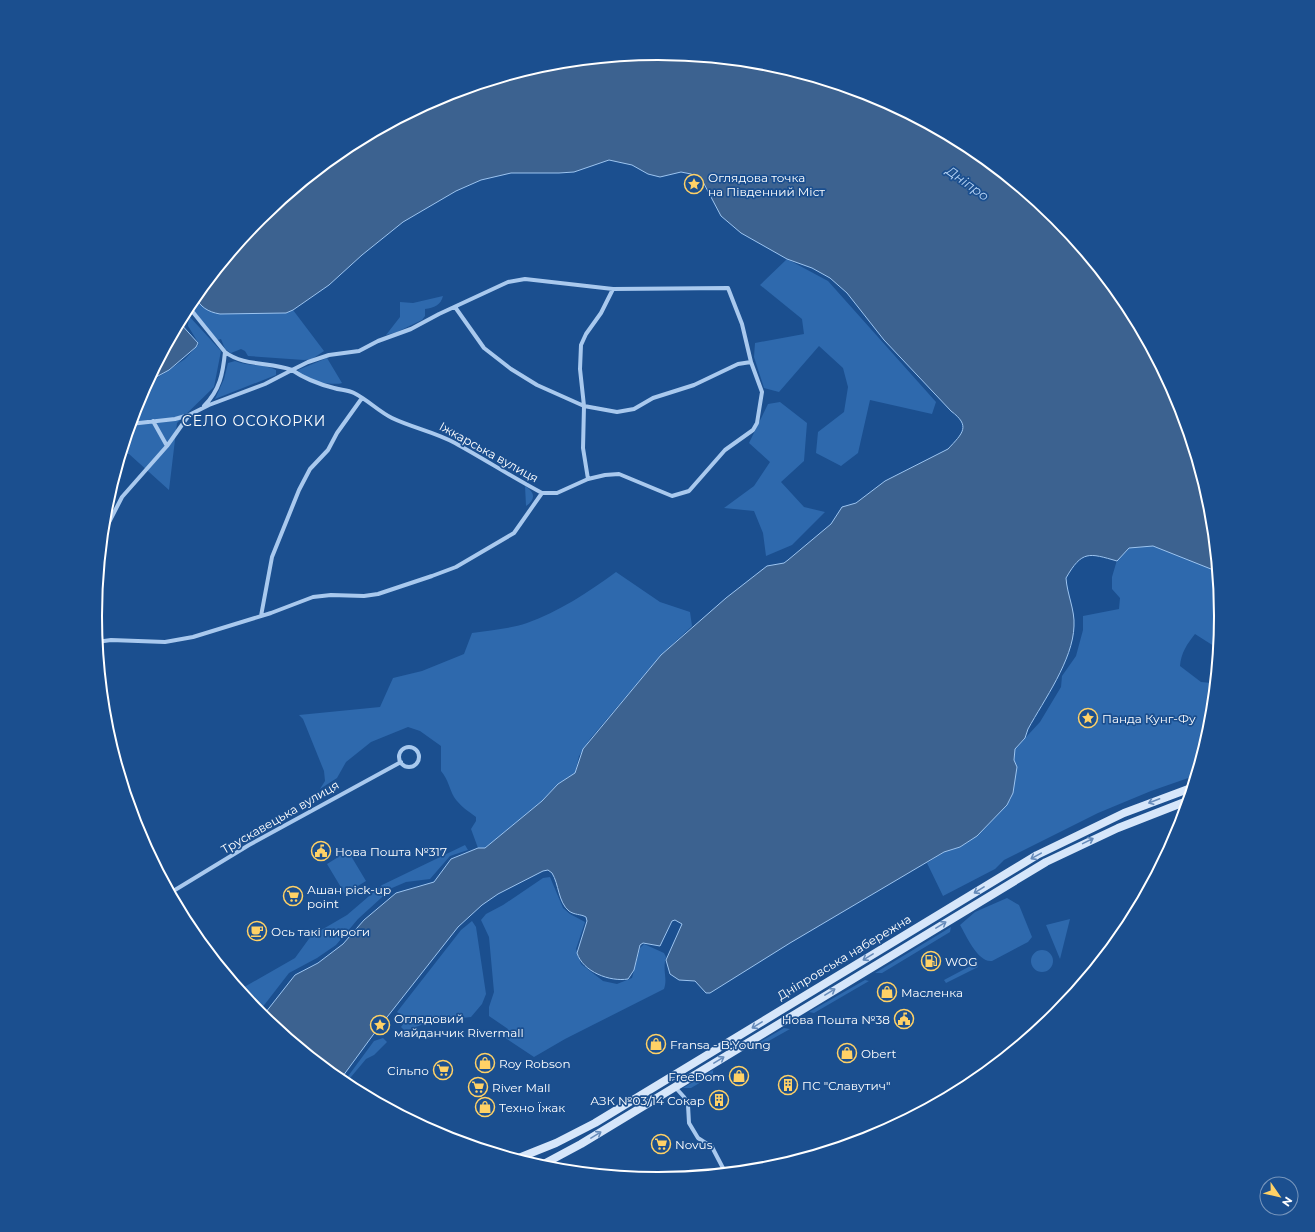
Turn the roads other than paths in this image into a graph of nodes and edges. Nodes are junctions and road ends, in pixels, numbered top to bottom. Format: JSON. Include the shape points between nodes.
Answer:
{"nodes":[{"id":1,"x":613,"y":289,"type":"junction"},
{"id":2,"x":455,"y":307,"type":"junction"},
{"id":3,"x":192,"y":311,"type":"edge"},
{"id":4,"x":224,"y":352,"type":"junction"},
{"id":5,"x":751,"y":362,"type":"junction"},
{"id":6,"x":292,"y":370,"type":"junction"},
{"id":7,"x":362,"y":398,"type":"junction"},
{"id":8,"x":584,"y":406,"type":"junction"},
{"id":9,"x":202,"y":407,"type":"junction"},
{"id":10,"x":189,"y":415,"type":"junction"},
{"id":11,"x":153,"y":421,"type":"junction"},
{"id":12,"x":136,"y":423,"type":"edge"},
{"id":13,"x":166,"y":446,"type":"junction"},
{"id":14,"x":588,"y":479,"type":"junction"},
{"id":15,"x":542,"y":493,"type":"junction"},
{"id":16,"x":110,"y":521,"type":"edge"},
{"id":17,"x":260,"y":616,"type":"junction"},
{"id":18,"x":103,"y":641,"type":"edge"},
{"id":19,"x":400,"y":762,"type":"junction"},
{"id":20,"x":1186,"y":790,"type":"edge"},
{"id":21,"x":1181,"y":802,"type":"edge"},
{"id":22,"x":174,"y":891,"type":"edge"},
{"id":23,"x":675,"y":1087,"type":"junction"},
{"id":24,"x":525,"y":1155,"type":"edge"},
{"id":25,"x":549,"y":1161,"type":"edge"},
{"id":26,"x":723,"y":1168,"type":"edge"}],
"edges":[{"from":1,"to":2,"type":"street","via":[[525,279],[508,282]]},
{"from":1,"to":5,"type":"street","via":[[728,288],[742,324]]},
{"from":1,"to":8,"type":"street","via":[[581,345],[580,369]]},
{"from":2,"to":6,"type":"street","via":[[359,351],[329,355]]},
{"from":2,"to":8,"type":"street","via":[[484,348],[511,369],[537,385]]},
{"from":3,"to":4,"type":"street"},
{"from":4,"to":6,"type":"street","name":"Іжкарська вулиця","via":[[234,359],[277,365]]},
{"from":4,"to":9,"type":"street","via":[[223,368],[214,395]]},
{"from":5,"to":8,"type":"street","via":[[738,364],[694,385],[653,398],[634,409],[617,412]]},
{"from":5,"to":14,"type":"street","via":[[762,392],[757,423],[745,437],[724,450],[689,491],[672,496],[619,474]]},
{"from":6,"to":7,"type":"street","name":"Іжкарська вулиця","via":[[305,379],[352,392]]},
{"from":6,"to":9,"type":"street","via":[[266,384]]},
{"from":7,"to":15,"type":"street","name":"Іжкарська вулиця","via":[[392,418],[454,442],[498,470]]},
{"from":7,"to":17,"type":"street","via":[[328,450],[310,469],[299,490],[272,557]]},
{"from":8,"to":14,"type":"street","via":[[583,448]]},
{"from":9,"to":10,"type":"street"},
{"from":10,"to":11,"type":"street"},
{"from":10,"to":13,"type":"street"},
{"from":11,"to":12,"type":"street"},
{"from":11,"to":13,"type":"street"},
{"from":13,"to":16,"type":"street","via":[[122,497]]},
{"from":14,"to":15,"type":"street","name":"Іжкарська вулиця","via":[[558,493]]},
{"from":15,"to":17,"type":"street","name":"Іжкарська вулиця","via":[[514,533],[456,567],[378,594],[313,597]]},
{"from":17,"to":18,"type":"street","name":"Іжкарська вулиця","via":[[193,637],[165,642]]},
{"from":19,"to":19,"type":"street","name":"Трускавецька вулиця","via":[[407,766],[414,765],[418,759],[417,752],[411,748],[404,749],[399,755]]},
{"from":19,"to":22,"type":"street","name":"Трускавецька вулиця","via":[[262,838]]},
{"from":20,"to":24,"type":"main road","name":"Дніпровська набережна","one_way":true,"via":[[1118,816],[1037,855],[595,1123]]},
{"from":23,"to":21,"type":"main road","name":"Дніпровська набережна","one_way":true,"via":[[1046,862],[1118,828]]},
{"from":25,"to":23,"type":"main road","name":"Дніпровська набережна","one_way":true},
{"from":23,"to":26,"type":"street","via":[[688,1105],[688,1123],[698,1138],[712,1147]]}]}
